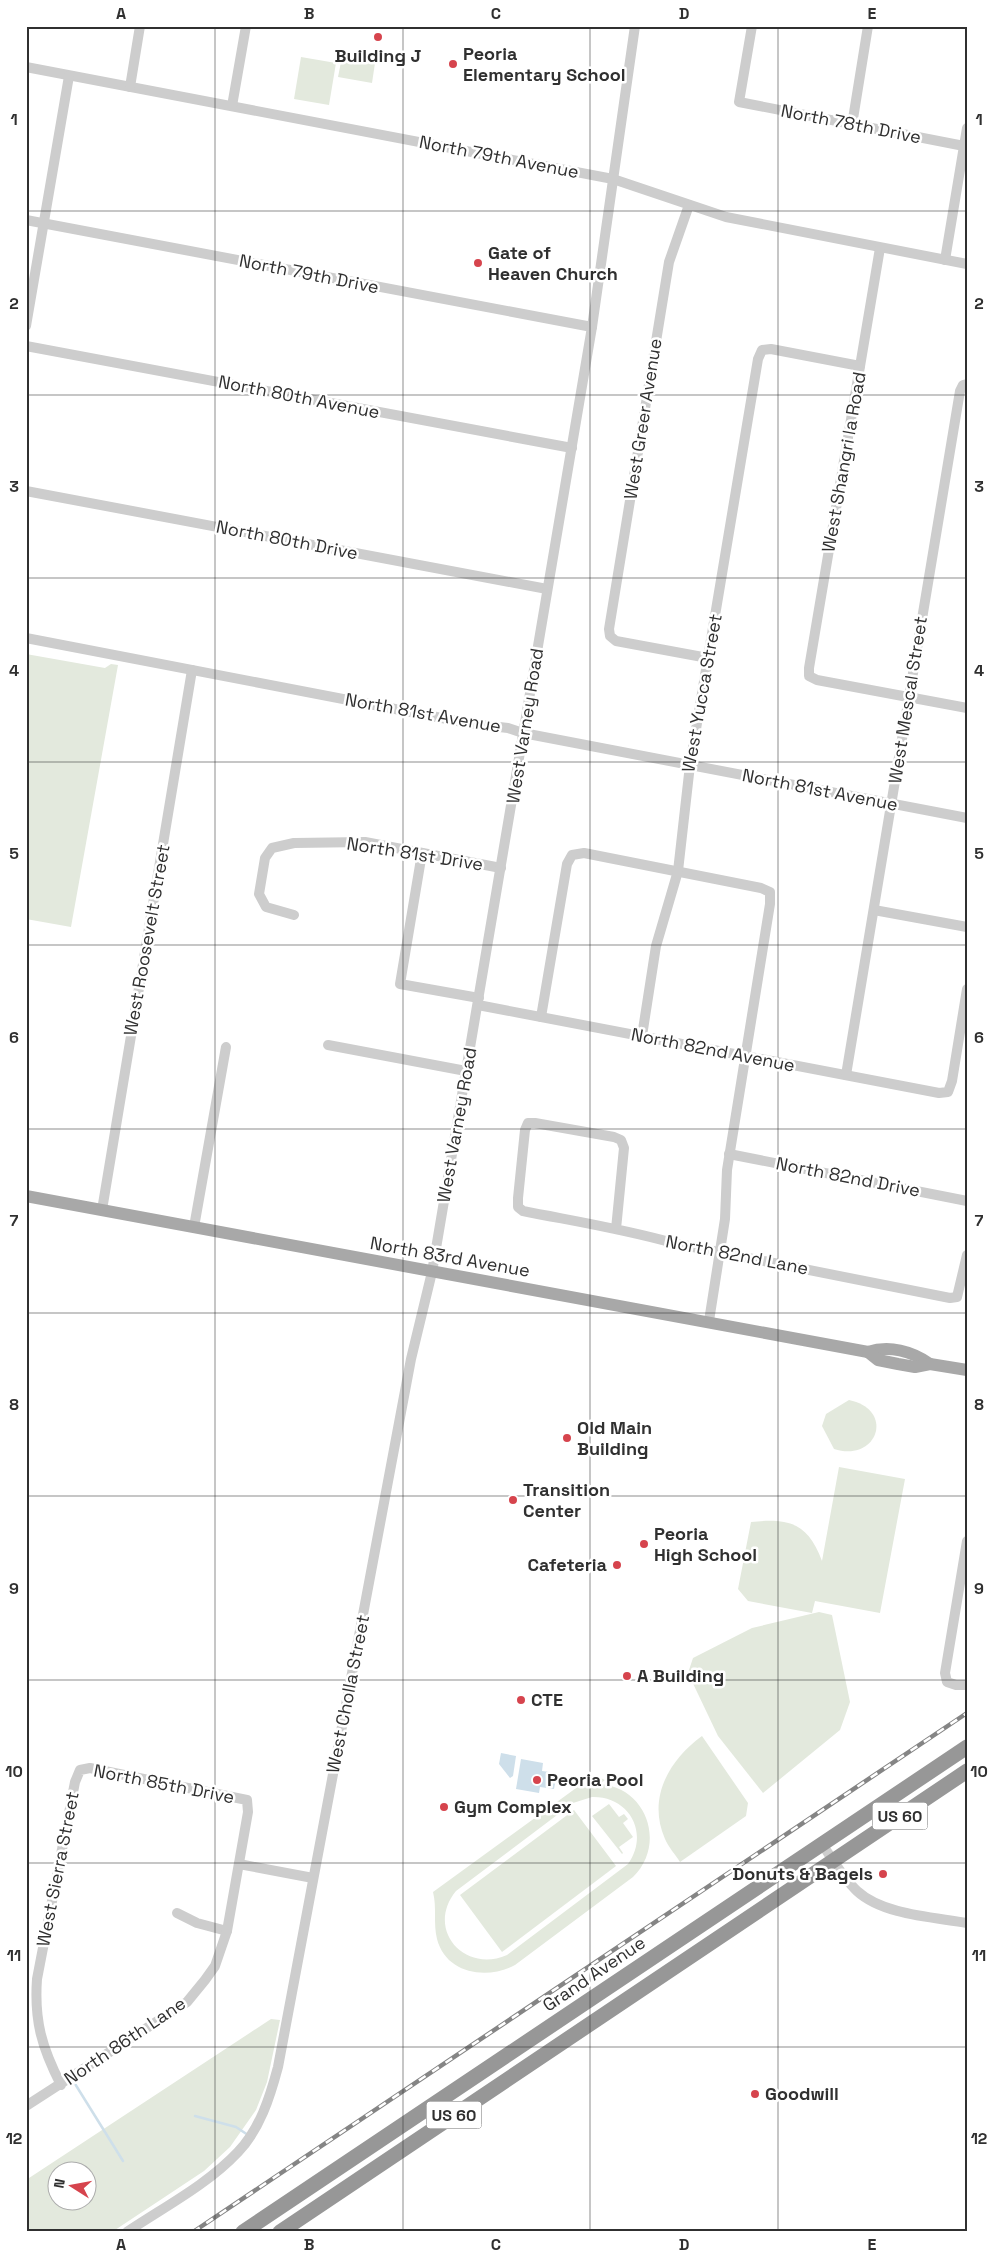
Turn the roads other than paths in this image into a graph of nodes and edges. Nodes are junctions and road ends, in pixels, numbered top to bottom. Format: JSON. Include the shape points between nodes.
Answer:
{"nodes":[{"id":1,"x":140,"y":26,"type":"edge"},
{"id":2,"x":246,"y":26,"type":"edge"},
{"id":3,"x":635,"y":26,"type":"edge"},
{"id":4,"x":752,"y":26,"type":"edge"},
{"id":5,"x":868,"y":26,"type":"edge"},
{"id":6,"x":26,"y":67,"type":"edge"},
{"id":7,"x":69,"y":76,"type":"junction"},
{"id":8,"x":130,"y":87,"type":"junction"},
{"id":9,"x":232,"y":106,"type":"junction"},
{"id":10,"x":852,"y":125,"type":"junction"},
{"id":11,"x":967,"y":128,"type":"edge"},
{"id":12,"x":964,"y":146,"type":"junction"},
{"id":13,"x":613,"y":179,"type":"junction"},
{"id":14,"x":689,"y":205,"type":"junction"},
{"id":15,"x":26,"y":220,"type":"edge"},
{"id":16,"x":44,"y":223,"type":"junction"},
{"id":17,"x":880,"y":248,"type":"junction"},
{"id":18,"x":945,"y":260,"type":"junction"},
{"id":19,"x":967,"y":264,"type":"edge"},
{"id":20,"x":26,"y":326,"type":"edge"},
{"id":21,"x":592,"y":327,"type":"junction"},
{"id":22,"x":26,"y":346,"type":"edge"},
{"id":23,"x":860,"y":366,"type":"junction"},
{"id":24,"x":965,"y":385,"type":"edge"},
{"id":25,"x":572,"y":448,"type":"junction"},
{"id":26,"x":26,"y":491,"type":"edge"},
{"id":27,"x":547,"y":590,"type":"junction"},
{"id":28,"x":26,"y":638,"type":"edge"},
{"id":29,"x":708,"y":658,"type":"junction"},
{"id":30,"x":192,"y":670,"type":"junction"},
{"id":31,"x":909,"y":697,"type":"junction"},
{"id":32,"x":967,"y":708,"type":"edge"},
{"id":33,"x":523,"y":733,"type":"junction"},
{"id":34,"x":690,"y":765,"type":"junction"},
{"id":35,"x":891,"y":804,"type":"junction"},
{"id":36,"x":967,"y":818,"type":"edge"},
{"id":37,"x":422,"y":853,"type":"junction"},
{"id":38,"x":501,"y":868,"type":"junction"},
{"id":39,"x":678,"y":872,"type":"junction"},
{"id":40,"x":874,"y":910,"type":"junction"},
{"id":41,"x":294,"y":915,"type":"dead end"},
{"id":42,"x":967,"y":927,"type":"edge"},
{"id":43,"x":967,"y":989,"type":"edge"},
{"id":44,"x":478,"y":1002,"type":"junction"},
{"id":45,"x":541,"y":1017,"type":"junction"},
{"id":46,"x":642,"y":1036,"type":"junction"},
{"id":47,"x":328,"y":1045,"type":"dead end"},
{"id":48,"x":226,"y":1047,"type":"dead end"},
{"id":49,"x":745,"y":1056,"type":"junction"},
{"id":50,"x":466,"y":1071,"type":"junction"},
{"id":51,"x":846,"y":1075,"type":"junction"},
{"id":52,"x":729,"y":1154,"type":"junction"},
{"id":53,"x":26,"y":1196,"type":"edge"},
{"id":54,"x":967,"y":1201,"type":"edge"},
{"id":55,"x":102,"y":1210,"type":"junction"},
{"id":56,"x":194,"y":1227,"type":"junction"},
{"id":57,"x":616,"y":1230,"type":"junction"},
{"id":58,"x":721,"y":1252,"type":"junction"},
{"id":59,"x":967,"y":1255,"type":"edge"},
{"id":60,"x":432,"y":1272,"type":"junction"},
{"id":61,"x":709,"y":1321,"type":"junction"},
{"id":62,"x":967,"y":1370,"type":"edge"},
{"id":63,"x":967,"y":1541,"type":"edge"},
{"id":64,"x":967,"y":1685,"type":"edge"},
{"id":65,"x":967,"y":1747,"type":"edge"},
{"id":66,"x":80,"y":1770,"type":"joint"},
{"id":67,"x":967,"y":1771,"type":"edge"},
{"id":68,"x":247,"y":1800,"type":"joint"},
{"id":69,"x":822,"y":1844,"type":"junction"},
{"id":70,"x":833,"y":1861,"type":"junction"},
{"id":71,"x":239,"y":1864,"type":"junction"},
{"id":72,"x":313,"y":1878,"type":"junction"},
{"id":73,"x":177,"y":1912,"type":"dead end"},
{"id":74,"x":967,"y":1923,"type":"edge"},
{"id":75,"x":227,"y":1932,"type":"junction"},
{"id":76,"x":661,"y":1952,"type":"junction"},
{"id":77,"x":670,"y":1970,"type":"junction"},
{"id":78,"x":60,"y":2085,"type":"junction"},
{"id":79,"x":26,"y":2106,"type":"edge"},
{"id":80,"x":275,"y":2210,"type":"junction"},
{"id":81,"x":285,"y":2230,"type":"edge"},
{"id":82,"x":126,"y":2232,"type":"edge"},
{"id":83,"x":243,"y":2232,"type":"edge"}],
"edges":[{"from":1,"to":8,"type":"street"},
{"from":2,"to":9,"type":"street"},
{"from":3,"to":13,"type":"street"},
{"from":4,"to":10,"type":"street","name":"North 78th Drive","via":[[739,102]]},
{"from":5,"to":10,"type":"street"},
{"from":6,"to":7,"type":"street","name":"North 79th Avenue"},
{"from":7,"to":8,"type":"street","name":"North 79th Avenue"},
{"from":7,"to":16,"type":"street"},
{"from":8,"to":9,"type":"street","name":"North 79th Avenue"},
{"from":9,"to":13,"type":"street","name":"North 79th Avenue"},
{"from":10,"to":12,"type":"street","name":"North 78th Drive"},
{"from":11,"to":12,"type":"street"},
{"from":12,"to":18,"type":"street"},
{"from":13,"to":14,"type":"street","name":"North 79th Avenue"},
{"from":13,"to":21,"type":"street","name":"West Varney Road"},
{"from":14,"to":17,"type":"street","name":"North 79th Avenue","via":[[739,220]]},
{"from":14,"to":29,"type":"street","name":"West Greer Avenue","via":[[669,262],[609,629],[610,636],[616,640]]},
{"from":15,"to":16,"type":"street","name":"North 79th Drive"},
{"from":16,"to":20,"type":"street"},
{"from":16,"to":21,"type":"street","name":"North 79th Drive"},
{"from":17,"to":18,"type":"street","name":"North 79th Avenue"},
{"from":17,"to":23,"type":"street","name":"West Shangri la Road"},
{"from":18,"to":19,"type":"street","name":"North 79th Avenue"},
{"from":21,"to":25,"type":"street","name":"West Varney Road"},
{"from":22,"to":25,"type":"street","name":"North 80th Avenue"},
{"from":23,"to":29,"type":"street","name":"West Yucca Street","via":[[762,350],[758,358]]},
{"from":23,"to":31,"type":"street","name":"West Shangri la Road","via":[[810,676]]},
{"from":24,"to":31,"type":"street","name":"West Mescal Street","via":[[960,390]]},
{"from":25,"to":27,"type":"street","name":"West Varney Road"},
{"from":26,"to":27,"type":"street","name":"North 80th Drive"},
{"from":27,"to":33,"type":"street","name":"West Varney Road"},
{"from":28,"to":30,"type":"street","name":"North 81st Avenue"},
{"from":29,"to":34,"type":"street","name":"West Yucca Street"},
{"from":30,"to":33,"type":"street","name":"North 81st Avenue"},
{"from":30,"to":55,"type":"street","name":"West Roosevelt Street"},
{"from":31,"to":32,"type":"street"},
{"from":31,"to":35,"type":"street","name":"West Mescal Street"},
{"from":33,"to":34,"type":"street","name":"North 81st Avenue"},
{"from":33,"to":38,"type":"street","name":"West Varney Road"},
{"from":34,"to":35,"type":"street","name":"North 81st Avenue"},
{"from":34,"to":39,"type":"street","name":"West Yucca Street"},
{"from":35,"to":36,"type":"street","name":"North 81st Avenue"},
{"from":35,"to":40,"type":"street","name":"West Mescal Street"},
{"from":37,"to":38,"type":"street","name":"North 81st Drive"},
{"from":37,"to":41,"type":"street","name":"North 81st Drive","via":[[352,841],[294,842],[272,848],[265,858],[259,885],[261,901],[266,907]]},
{"from":37,"to":44,"type":"street","name":"North 82nd Avenue","via":[[400,984]]},
{"from":38,"to":44,"type":"street","name":"West Varney Road"},
{"from":39,"to":45,"type":"street","via":[[584,853],[572,855],[567,864]]},
{"from":39,"to":46,"type":"street","name":"West Yucca Street","via":[[656,946]]},
{"from":39,"to":49,"type":"street","via":[[770,892]]},
{"from":40,"to":42,"type":"street"},
{"from":40,"to":51,"type":"street","name":"West Mescal Street"},
{"from":43,"to":51,"type":"street","name":"North 82nd Avenue","via":[[948,1092]]},
{"from":44,"to":45,"type":"street","name":"North 82nd Avenue"},
{"from":44,"to":50,"type":"street","name":"West Varney Road"},
{"from":45,"to":46,"type":"street","name":"North 82nd Avenue"},
{"from":46,"to":49,"type":"street","name":"North 82nd Avenue"},
{"from":47,"to":50,"type":"street"},
{"from":48,"to":56,"type":"street"},
{"from":49,"to":51,"type":"street","name":"North 82nd Avenue"},
{"from":49,"to":52,"type":"street"},
{"from":50,"to":60,"type":"street","name":"West Varney Road"},
{"from":52,"to":54,"type":"street","name":"North 82nd Drive"},
{"from":52,"to":58,"type":"street"},
{"from":53,"to":55,"type":"main road","name":"North 83rd Avenue"},
{"from":55,"to":56,"type":"main road","name":"North 83rd Avenue"},
{"from":56,"to":60,"type":"main road","name":"North 83rd Avenue"},
{"from":57,"to":57,"type":"street","name":"North 82nd Lane","via":[[624,1148],[621,1140],[528,1123],[518,1207],[523,1211]]},
{"from":57,"to":58,"type":"street","name":"North 82nd Lane"},
{"from":58,"to":59,"type":"street","name":"North 82nd Lane","via":[[950,1298],[958,1297]]},
{"from":58,"to":61,"type":"street"},
{"from":60,"to":61,"type":"main road","name":"North 83rd Avenue"},
{"from":60,"to":72,"type":"street","name":"West Cholla Street","via":[[412,1359]]},
{"from":61,"to":62,"type":"main road","name":"North 83rd Avenue","via":[[868,1352],[878,1360],[914,1367],[930,1364]]},
{"from":63,"to":64,"type":"street","via":[[945,1673],[947,1682]]},
{"from":65,"to":69,"type":"highway","name":"Grand Avenue","number":"US 60"},
{"from":66,"to":68,"type":"street","name":"North 85th Drive","via":[[90,1768]]},
{"from":66,"to":78,"type":"street","name":"West Sierra Street","via":[[75,1782],[36,1993],[42,2042]]},
{"from":67,"to":70,"type":"highway","number":"US 60"},
{"from":68,"to":71,"type":"street","name":"North 86th Lane"},
{"from":69,"to":70,"type":"street"},
{"from":69,"to":76,"type":"highway","name":"Grand Avenue","number":"US 60"},
{"from":70,"to":74,"type":"street","via":[[855,1889],[873,1902],[892,1910]]},
{"from":70,"to":77,"type":"highway","number":"US 60"},
{"from":71,"to":72,"type":"street"},
{"from":71,"to":75,"type":"street","name":"North 86th Lane"},
{"from":72,"to":82,"type":"street","name":"West Cholla Street","via":[[284,2039],[262,2114],[246,2141],[224,2165]]},
{"from":73,"to":75,"type":"street","via":[[197,1923]]},
{"from":75,"to":78,"type":"street","name":"North 86th Lane","via":[[215,1966],[187,2002]]},
{"from":76,"to":77,"type":"highway"},
{"from":76,"to":80,"type":"highway","name":"Grand Avenue","number":"US 60"},
{"from":77,"to":81,"type":"highway","number":"US 60"},
{"from":78,"to":79,"type":"street","name":"North 86th Lane"},
{"from":80,"to":81,"type":"street"},
{"from":80,"to":83,"type":"highway","name":"Grand Avenue","number":"US 60"}]}
